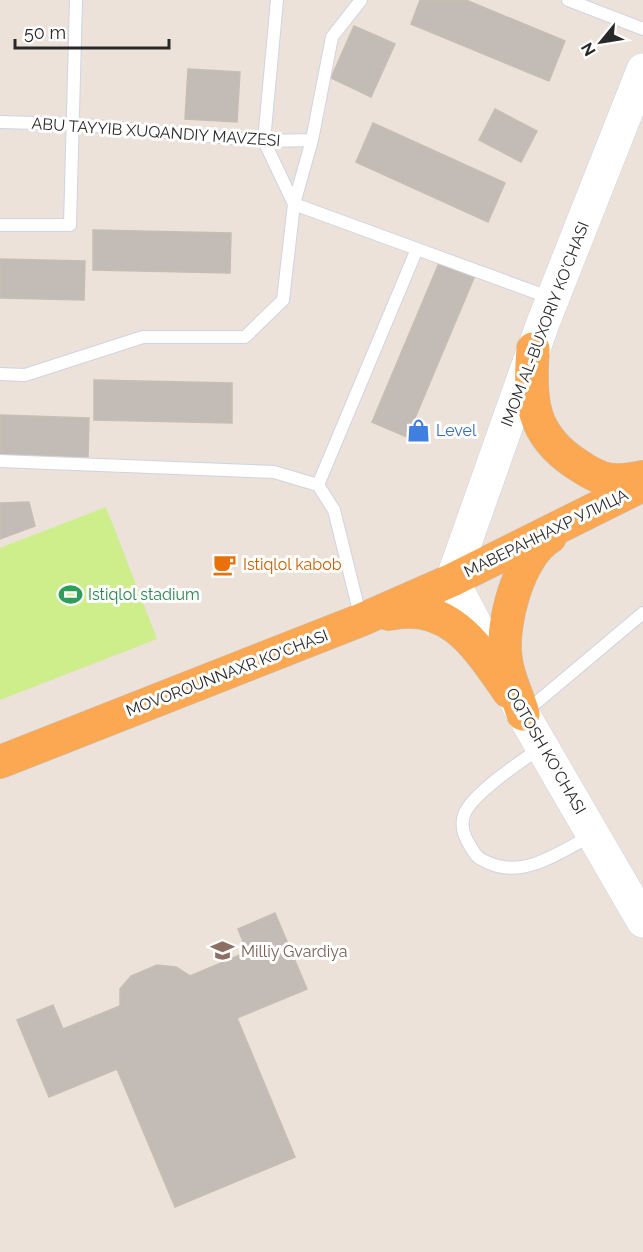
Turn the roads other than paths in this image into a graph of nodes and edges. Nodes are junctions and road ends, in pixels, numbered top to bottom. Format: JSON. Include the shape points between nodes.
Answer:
{"nodes":[{"id":1,"x":76,"y":0,"type":"edge"},
{"id":2,"x":278,"y":0,"type":"edge"},
{"id":3,"x":361,"y":0,"type":"edge"},
{"id":4,"x":568,"y":0,"type":"edge"},
{"id":5,"x":643,"y":29,"type":"edge"},
{"id":6,"x":643,"y":70,"type":"edge"},
{"id":7,"x":0,"y":122,"type":"edge"},
{"id":8,"x":73,"y":124,"type":"junction"},
{"id":9,"x":312,"y":140,"type":"junction"},
{"id":10,"x":264,"y":141,"type":"junction"},
{"id":11,"x":294,"y":204,"type":"junction"},
{"id":12,"x":0,"y":225,"type":"edge"},
{"id":13,"x":417,"y":249,"type":"junction"},
{"id":14,"x":552,"y":299,"type":"junction"},
{"id":15,"x":533,"y":349,"type":"junction"},
{"id":16,"x":0,"y":374,"type":"edge"},
{"id":17,"x":0,"y":461,"type":"edge"},
{"id":18,"x":642,"y":483,"type":"edge"},
{"id":19,"x":318,"y":484,"type":"junction"},
{"id":20,"x":452,"y":580,"type":"junction"},
{"id":21,"x":643,"y":613,"type":"edge"},
{"id":22,"x":361,"y":620,"type":"junction"},
{"id":23,"x":523,"y":714,"type":"junction"},
{"id":24,"x":542,"y":746,"type":"junction"},
{"id":25,"x":0,"y":762,"type":"edge"},
{"id":26,"x":593,"y":834,"type":"junction"},
{"id":27,"x":643,"y":921,"type":"edge"}],
"edges":[{"from":1,"to":8,"type":"lane"},
{"from":2,"to":10,"type":"lane"},
{"from":3,"to":9,"type":"lane","via":[[332,37]]},
{"from":4,"to":5,"type":"lane"},
{"from":6,"to":14,"type":"main road","name":"IMOM AL-BUXORIY KO'CHASI"},
{"from":7,"to":8,"type":"lane","name":"ABU TAYYIB XUQANDIY MAVZESI"},
{"from":8,"to":10,"type":"lane","name":"ABU TAYYIB XUQANDIY MAVZESI"},
{"from":8,"to":12,"type":"lane","via":[[70,225]]},
{"from":9,"to":10,"type":"lane","name":"ABU TAYYIB XUQANDIY MAVZESI"},
{"from":9,"to":11,"type":"lane"},
{"from":10,"to":11,"type":"lane"},
{"from":11,"to":13,"type":"lane"},
{"from":11,"to":16,"type":"lane","via":[[283,300],[245,336],[143,336],[25,375]]},
{"from":13,"to":14,"type":"lane"},
{"from":13,"to":19,"type":"lane"},
{"from":14,"to":15,"type":"main road","name":"IMOM AL-BUXORIY KO'CHASI"},
{"from":15,"to":18,"type":"highway","via":[[533,398],[540,428],[549,442],[561,454],[603,479]]},
{"from":15,"to":20,"type":"main road","name":"IMOM AL-BUXORIY KO'CHASI"},
{"from":17,"to":19,"type":"lane","via":[[274,472]]},
{"from":18,"to":20,"type":"highway","name":"МАВЕРАННАХР УЛИЦА"},
{"from":18,"to":23,"type":"highway","via":[[541,543],[519,578],[506,618],[506,660]]},
{"from":19,"to":22,"type":"lane","via":[[333,510]]},
{"from":20,"to":22,"type":"highway","name":"MOVOROUNNAXR KO'CHASI"},
{"from":20,"to":23,"type":"main road","name":"OQTOSH KO'CHASI"},
{"from":21,"to":23,"type":"lane"},
{"from":22,"to":23,"type":"highway","via":[[406,610],[447,621],[471,641]]},
{"from":22,"to":25,"type":"highway","name":"MOVOROUNNAXR KO'CHASI"},
{"from":23,"to":24,"type":"main road","name":"OQTOSH KO'CHASI"},
{"from":24,"to":26,"type":"main road","name":"OQTOSH KO'CHASI"},
{"from":24,"to":26,"type":"lane","via":[[478,796],[464,814],[463,834],[477,858],[498,867],[524,867],[555,856]]},
{"from":26,"to":27,"type":"main road","name":"OQTOSH KO'CHASI","via":[[627,879]]}]}
